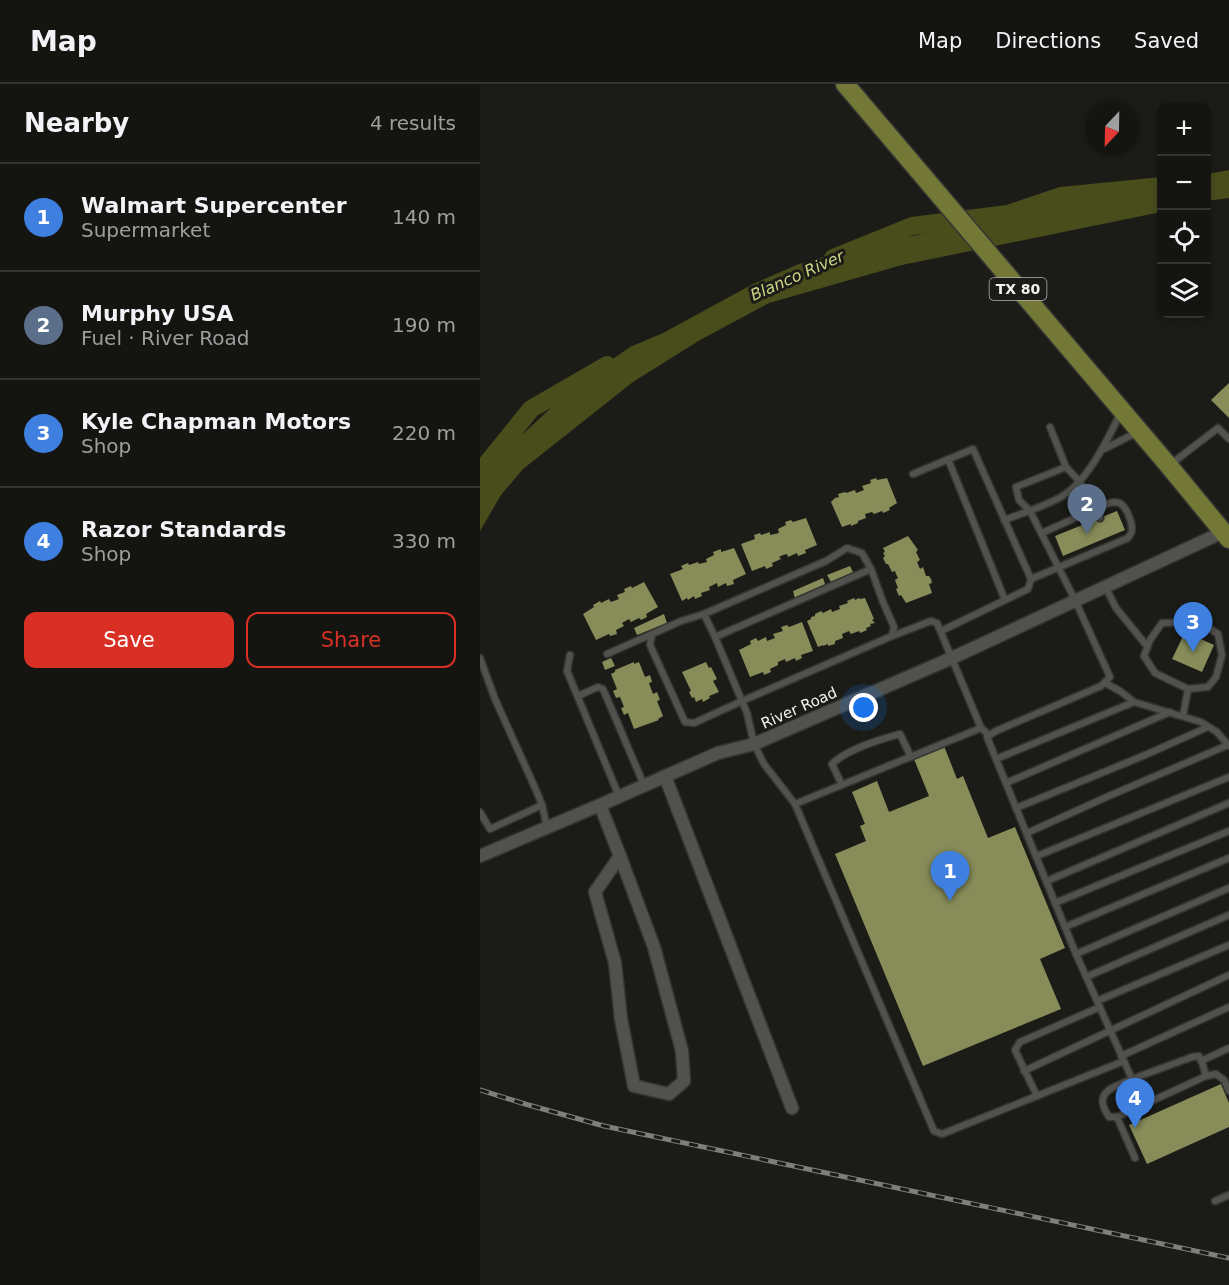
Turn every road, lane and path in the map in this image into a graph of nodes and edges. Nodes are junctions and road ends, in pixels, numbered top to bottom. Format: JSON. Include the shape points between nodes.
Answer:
{"nodes":[{"id":1,"x":839,"y":84,"type":"edge"},
{"id":2,"x":847,"y":84,"type":"edge"},
{"id":3,"x":866,"y":110,"type":"junction"},
{"id":4,"x":1117,"y":405,"type":"junction"},
{"id":5,"x":1050,"y":427,"type":"dead end"},
{"id":6,"x":1139,"y":431,"type":"junction"},
{"id":7,"x":1229,"y":439,"type":"edge"},
{"id":8,"x":1103,"y":449,"type":"junction"},
{"id":9,"x":948,"y":459,"type":"junction"},
{"id":10,"x":1169,"y":466,"type":"junction"},
{"id":11,"x":1066,"y":467,"type":"junction"},
{"id":12,"x":913,"y":474,"type":"dead end"},
{"id":13,"x":1079,"y":482,"type":"junction"},
{"id":14,"x":1107,"y":504,"type":"junction"},
{"id":15,"x":1095,"y":509,"type":"junction"},
{"id":16,"x":1030,"y":511,"type":"junction"},
{"id":17,"x":1110,"y":514,"type":"dead end"},
{"id":18,"x":1074,"y":518,"type":"junction"},
{"id":19,"x":1100,"y":518,"type":"dead end"},
{"id":20,"x":1004,"y":520,"type":"junction"},
{"id":21,"x":1061,"y":525,"type":"junction"},
{"id":22,"x":1078,"y":527,"type":"dead end"},
{"id":23,"x":1064,"y":532,"type":"dead end"},
{"id":24,"x":1042,"y":533,"type":"junction"},
{"id":25,"x":1119,"y":533,"type":"dead end"},
{"id":26,"x":1226,"y":535,"type":"edge"},
{"id":27,"x":1107,"y":537,"type":"dead end"},
{"id":28,"x":1122,"y":540,"type":"junction"},
{"id":29,"x":1110,"y":545,"type":"junction"},
{"id":30,"x":1086,"y":546,"type":"dead end"},
{"id":31,"x":1072,"y":552,"type":"dead end"},
{"id":32,"x":1089,"y":554,"type":"junction"},
{"id":33,"x":1075,"y":560,"type":"junction"},
{"id":34,"x":1058,"y":567,"type":"junction"},
{"id":35,"x":871,"y":569,"type":"junction"},
{"id":36,"x":1031,"y":579,"type":"junction"},
{"id":37,"x":1105,"y":586,"type":"junction"},
{"id":38,"x":1005,"y":600,"type":"junction"},
{"id":39,"x":1076,"y":600,"type":"junction"},
{"id":40,"x":704,"y":614,"type":"junction"},
{"id":41,"x":941,"y":631,"type":"junction"},
{"id":42,"x":652,"y":634,"type":"junction"},
{"id":43,"x":892,"y":636,"type":"junction"},
{"id":44,"x":715,"y":637,"type":"junction"},
{"id":45,"x":1147,"y":646,"type":"junction"},
{"id":46,"x":607,"y":654,"type":"dead end"},
{"id":47,"x":570,"y":655,"type":"dead end"},
{"id":48,"x":952,"y":657,"type":"junction"},
{"id":49,"x":480,"y":658,"type":"edge"},
{"id":50,"x":1105,"y":683,"type":"junction"},
{"id":51,"x":1188,"y":688,"type":"junction"},
{"id":52,"x":578,"y":696,"type":"junction"},
{"id":53,"x":742,"y":701,"type":"junction"},
{"id":54,"x":1134,"y":702,"type":"junction"},
{"id":55,"x":1170,"y":712,"type":"junction"},
{"id":56,"x":1183,"y":716,"type":"junction"},
{"id":57,"x":1208,"y":727,"type":"junction"},
{"id":58,"x":981,"y":728,"type":"junction"},
{"id":59,"x":989,"y":735,"type":"junction"},
{"id":60,"x":754,"y":744,"type":"junction"},
{"id":61,"x":1229,"y":746,"type":"edge"},
{"id":62,"x":911,"y":757,"type":"junction"},
{"id":63,"x":996,"y":759,"type":"junction"},
{"id":64,"x":665,"y":776,"type":"junction"},
{"id":65,"x":1229,"y":777,"type":"edge"},
{"id":66,"x":1006,"y":783,"type":"junction"},
{"id":67,"x":645,"y":785,"type":"junction"},
{"id":68,"x":842,"y":785,"type":"junction"},
{"id":69,"x":619,"y":796,"type":"junction"},
{"id":70,"x":1229,"y":803,"type":"edge"},
{"id":71,"x":795,"y":804,"type":"junction"},
{"id":72,"x":542,"y":805,"type":"junction"},
{"id":73,"x":600,"y":805,"type":"junction"},
{"id":74,"x":1016,"y":808,"type":"junction"},
{"id":75,"x":480,"y":812,"type":"edge"},
{"id":76,"x":547,"y":827,"type":"junction"},
{"id":77,"x":1229,"y":831,"type":"edge"},
{"id":78,"x":1027,"y":833,"type":"junction"},
{"id":79,"x":480,"y":856,"type":"edge"},
{"id":80,"x":620,"y":856,"type":"junction"},
{"id":81,"x":1036,"y":856,"type":"junction"},
{"id":82,"x":1229,"y":858,"type":"edge"},
{"id":83,"x":1047,"y":881,"type":"junction"},
{"id":84,"x":1229,"y":888,"type":"edge"},
{"id":85,"x":1055,"y":903,"type":"junction"},
{"id":86,"x":1229,"y":915,"type":"edge"},
{"id":87,"x":1065,"y":927,"type":"junction"},
{"id":88,"x":1229,"y":945,"type":"edge"},
{"id":89,"x":1076,"y":954,"type":"junction"},
{"id":90,"x":1229,"y":975,"type":"edge"},
{"id":91,"x":1086,"y":977,"type":"junction"},
{"id":92,"x":1099,"y":1004,"type":"junction"},
{"id":93,"x":1229,"y":1007,"type":"edge"},
{"id":94,"x":1110,"y":1031,"type":"junction"},
{"id":95,"x":1229,"y":1048,"type":"edge"},
{"id":96,"x":1123,"y":1058,"type":"junction"},
{"id":97,"x":1202,"y":1061,"type":"junction"},
{"id":98,"x":1024,"y":1071,"type":"junction"},
{"id":99,"x":1206,"y":1076,"type":"junction"},
{"id":100,"x":1132,"y":1079,"type":"junction"},
{"id":101,"x":1229,"y":1091,"type":"edge"},
{"id":102,"x":1037,"y":1096,"type":"junction"},
{"id":103,"x":792,"y":1107,"type":"dead end"},
{"id":104,"x":1117,"y":1117,"type":"junction"},
{"id":105,"x":1135,"y":1158,"type":"dead end"},
{"id":106,"x":1229,"y":1195,"type":"edge"},
{"id":107,"x":1215,"y":1201,"type":"dead end"}],
"edges":[{"from":1,"to":3,"type":"main road"},
{"from":2,"to":3,"type":"main road","number":"TX 80"},
{"from":3,"to":4,"type":"main road","number":"TX 80"},
{"from":4,"to":6,"type":"main road","number":"TX 80"},
{"from":4,"to":8,"type":"lane"},
{"from":5,"to":11,"type":"lane"},
{"from":6,"to":8,"type":"lane"},
{"from":6,"to":10,"type":"main road","number":"TX 80"},
{"from":7,"to":10,"type":"lane","via":[[1218,428]]},
{"from":8,"to":13,"type":"lane"},
{"from":9,"to":12,"type":"lane"},
{"from":9,"to":20,"type":"lane","via":[[973,448]]},
{"from":9,"to":38,"type":"lane"},
{"from":10,"to":26,"type":"main road","number":"TX 80"},
{"from":11,"to":13,"type":"lane"},
{"from":11,"to":16,"type":"lane","via":[[1016,487],[1019,500]]},
{"from":13,"to":15,"type":"lane"},
{"from":13,"to":16,"type":"lane","via":[[1063,496]]},
{"from":14,"to":15,"type":"lane"},
{"from":14,"to":17,"type":"lane"},
{"from":14,"to":28,"type":"lane","via":[[1121,503],[1124,507],[1132,527],[1128,538]]},
{"from":15,"to":18,"type":"lane"},
{"from":15,"to":19,"type":"lane"},
{"from":16,"to":20,"type":"lane"},
{"from":16,"to":24,"type":"lane"},
{"from":18,"to":21,"type":"lane"},
{"from":18,"to":22,"type":"lane"},
{"from":20,"to":36,"type":"lane"},
{"from":21,"to":23,"type":"lane"},
{"from":21,"to":24,"type":"lane"},
{"from":24,"to":34,"type":"lane"},
{"from":25,"to":28,"type":"lane"},
{"from":26,"to":37,"type":"street","name":"River Road"},
{"from":27,"to":29,"type":"lane"},
{"from":28,"to":29,"type":"lane"},
{"from":29,"to":32,"type":"lane"},
{"from":30,"to":32,"type":"lane"},
{"from":31,"to":33,"type":"lane"},
{"from":32,"to":33,"type":"lane"},
{"from":33,"to":34,"type":"lane"},
{"from":34,"to":36,"type":"lane"},
{"from":34,"to":39,"type":"lane"},
{"from":35,"to":40,"type":"lane","via":[[862,553],[847,548],[826,561]]},
{"from":35,"to":43,"type":"lane","via":[[894,627]]},
{"from":35,"to":44,"type":"lane"},
{"from":36,"to":38,"type":"lane","via":[[1028,589]]},
{"from":37,"to":39,"type":"street","name":"River Road"},
{"from":37,"to":45,"type":"lane","via":[[1116,608]]},
{"from":38,"to":41,"type":"lane"},
{"from":39,"to":48,"type":"street","name":"River Road"},
{"from":39,"to":50,"type":"lane","via":[[1110,677]]},
{"from":40,"to":42,"type":"lane"},
{"from":40,"to":44,"type":"lane"},
{"from":41,"to":43,"type":"lane","via":[[938,623],[931,621]]},
{"from":41,"to":48,"type":"lane"},
{"from":42,"to":46,"type":"lane"},
{"from":42,"to":53,"type":"lane","via":[[650,645],[685,722],[698,721]]},
{"from":43,"to":53,"type":"lane"},
{"from":44,"to":53,"type":"lane"},
{"from":45,"to":51,"type":"lane","via":[[1144,656],[1155,673]]},
{"from":45,"to":51,"type":"lane","via":[[1162,623],[1200,622],[1218,634],[1222,655],[1216,677],[1208,687]]},
{"from":47,"to":52,"type":"lane","via":[[567,672]]},
{"from":48,"to":58,"type":"lane"},
{"from":48,"to":60,"type":"street","name":"River Road"},
{"from":49,"to":72,"type":"lane"},
{"from":50,"to":54,"type":"lane"},
{"from":50,"to":59,"type":"lane"},
{"from":51,"to":56,"type":"lane"},
{"from":52,"to":67,"type":"lane","via":[[598,687],[603,689]]},
{"from":52,"to":69,"type":"lane"},
{"from":53,"to":60,"type":"lane"},
{"from":54,"to":55,"type":"lane"},
{"from":54,"to":63,"type":"lane"},
{"from":55,"to":56,"type":"lane"},
{"from":55,"to":66,"type":"lane"},
{"from":56,"to":57,"type":"lane"},
{"from":57,"to":61,"type":"lane"},
{"from":57,"to":74,"type":"lane"},
{"from":58,"to":59,"type":"lane"},
{"from":58,"to":62,"type":"lane"},
{"from":59,"to":63,"type":"lane"},
{"from":60,"to":64,"type":"street","name":"River Road","via":[[718,753]]},
{"from":60,"to":71,"type":"lane","via":[[764,764]]},
{"from":61,"to":78,"type":"lane"},
{"from":62,"to":68,"type":"lane"},
{"from":62,"to":68,"type":"lane","via":[[900,734],[881,739],[832,764]]},
{"from":63,"to":66,"type":"lane"},
{"from":64,"to":67,"type":"street","name":"River Road"},
{"from":64,"to":103,"type":"street"},
{"from":65,"to":81,"type":"lane"},
{"from":66,"to":74,"type":"lane"},
{"from":67,"to":69,"type":"street","name":"River Road"},
{"from":68,"to":71,"type":"lane"},
{"from":69,"to":73,"type":"street","name":"River Road"},
{"from":70,"to":83,"type":"lane"},
{"from":71,"to":102,"type":"lane","via":[[934,1131],[942,1134]]},
{"from":72,"to":75,"type":"lane","via":[[490,829]]},
{"from":72,"to":76,"type":"lane"},
{"from":73,"to":76,"type":"street","name":"River Road"},
{"from":73,"to":80,"type":"street"},
{"from":74,"to":78,"type":"lane"},
{"from":76,"to":79,"type":"street","name":"River Road"},
{"from":77,"to":85,"type":"lane"},
{"from":78,"to":81,"type":"lane"},
{"from":80,"to":80,"type":"street","via":[[595,891],[615,963],[634,1086],[669,1094],[684,1081],[682,1051],[654,947]]},
{"from":81,"to":83,"type":"lane"},
{"from":82,"to":87,"type":"lane"},
{"from":83,"to":85,"type":"lane"},
{"from":84,"to":89,"type":"lane"},
{"from":85,"to":87,"type":"lane"},
{"from":86,"to":91,"type":"lane"},
{"from":87,"to":89,"type":"lane"},
{"from":88,"to":92,"type":"lane"},
{"from":89,"to":91,"type":"lane"},
{"from":90,"to":94,"type":"lane"},
{"from":91,"to":92,"type":"lane"},
{"from":92,"to":94,"type":"lane"},
{"from":92,"to":98,"type":"lane","via":[[1020,1042],[1015,1050]]},
{"from":93,"to":96,"type":"lane"},
{"from":94,"to":96,"type":"lane"},
{"from":94,"to":98,"type":"lane"},
{"from":95,"to":97,"type":"lane"},
{"from":96,"to":100,"type":"lane"},
{"from":96,"to":102,"type":"lane"},
{"from":97,"to":99,"type":"lane"},
{"from":97,"to":100,"type":"lane","via":[[1199,1056],[1192,1057]]},
{"from":98,"to":102,"type":"lane"},
{"from":99,"to":101,"type":"lane","via":[[1216,1074]]},
{"from":99,"to":104,"type":"lane"},
{"from":100,"to":104,"type":"lane","via":[[1108,1089],[1103,1099],[1109,1117]]},
{"from":104,"to":105,"type":"lane"},
{"from":106,"to":107,"type":"lane"}]}
